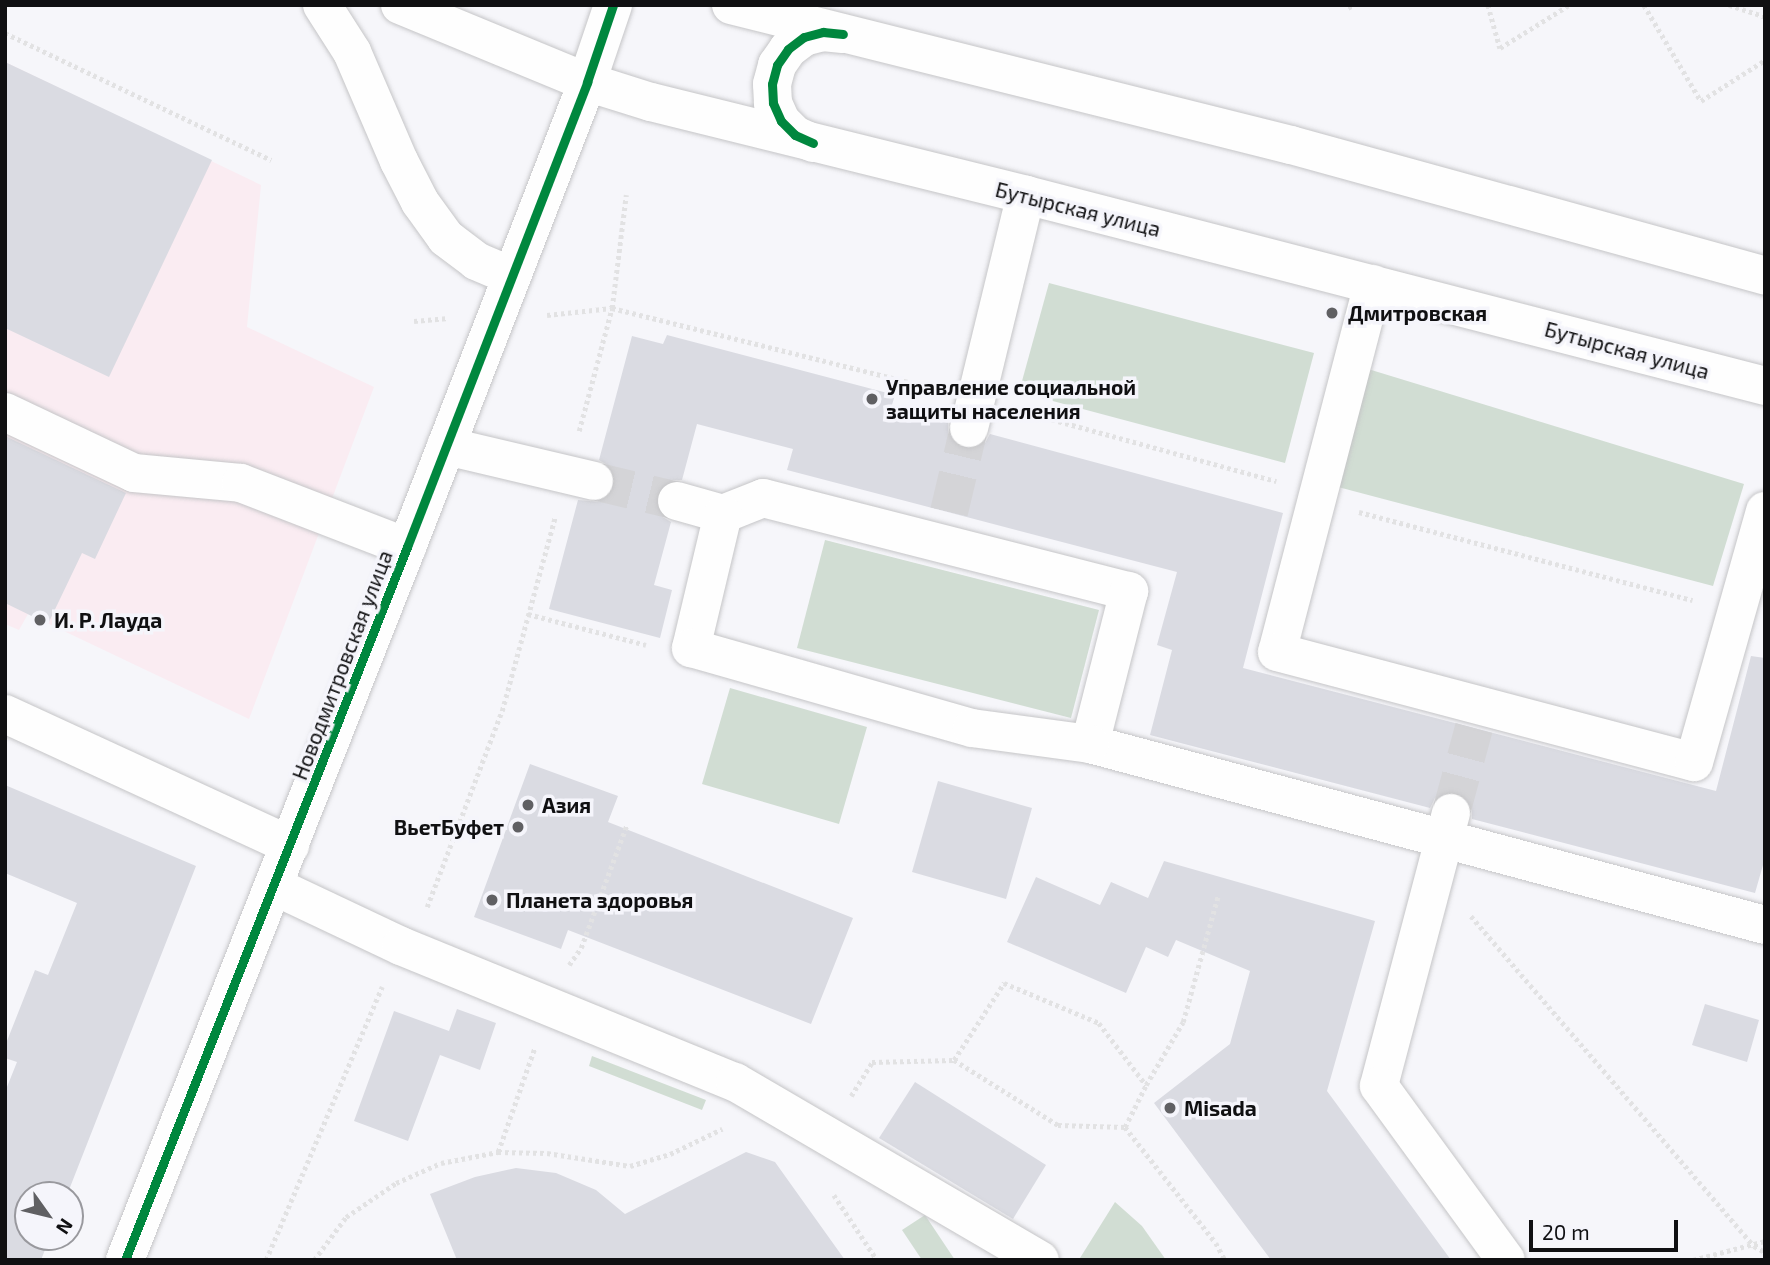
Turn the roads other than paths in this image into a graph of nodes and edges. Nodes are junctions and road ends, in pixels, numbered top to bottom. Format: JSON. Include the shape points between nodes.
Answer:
{"nodes":[{"id":1,"x":321,"y":5,"type":"edge"},
{"id":2,"x":400,"y":5,"type":"edge"},
{"id":3,"x":613,"y":5,"type":"edge"},
{"id":4,"x":730,"y":5,"type":"edge"},
{"id":5,"x":843,"y":34,"type":"junction"},
{"id":6,"x":587,"y":82,"type":"junction"},
{"id":7,"x":813,"y":143,"type":"junction"},
{"id":8,"x":1026,"y":195,"type":"junction"},
{"id":9,"x":512,"y":276,"type":"junction"},
{"id":10,"x":1765,"y":276,"type":"edge"},
{"id":11,"x":1373,"y":284,"type":"junction"},
{"id":12,"x":1765,"y":386,"type":"edge"},
{"id":13,"x":5,"y":412,"type":"edge"},
{"id":14,"x":973,"y":414,"type":"tunnel mouth"},
{"id":15,"x":446,"y":446,"type":"junction"},
{"id":16,"x":580,"y":478,"type":"tunnel mouth"},
{"id":17,"x":677,"y":502,"type":"tunnel mouth"},
{"id":18,"x":1765,"y":511,"type":"edge"},
{"id":19,"x":723,"y":514,"type":"junction"},
{"id":20,"x":407,"y":547,"type":"junction"},
{"id":21,"x":5,"y":714,"type":"edge"},
{"id":22,"x":1090,"y":744,"type":"junction"},
{"id":23,"x":1444,"y":842,"type":"junction"},
{"id":24,"x":290,"y":845,"type":"junction"},
{"id":25,"x":274,"y":886,"type":"junction"},
{"id":26,"x":1765,"y":925,"type":"edge"},
{"id":27,"x":125,"y":1260,"type":"edge"},
{"id":28,"x":1040,"y":1260,"type":"edge"},
{"id":29,"x":1506,"y":1260,"type":"edge"}],
"edges":[{"from":1,"to":9,"type":"main road","via":[[352,52],[420,202],[446,239],[476,261]]},
{"from":2,"to":6,"type":"main road","name":"Бутырская улица"},
{"from":3,"to":6,"type":"main road","name":"Новодмитровская улица"},
{"from":4,"to":5,"type":"main road"},
{"from":5,"to":7,"type":"main road","via":[[804,37],[777,65],[773,103],[781,121],[795,135]]},
{"from":5,"to":10,"type":"main road","via":[[1291,145]]},
{"from":6,"to":7,"type":"main road","name":"Бутырская улица"},
{"from":6,"to":9,"type":"main road","name":"Новодмитровская улица"},
{"from":7,"to":8,"type":"main road","name":"Бутырская улица"},
{"from":8,"to":11,"type":"main road","name":"Бутырская улица"},
{"from":8,"to":14,"type":"main road"},
{"from":9,"to":15,"type":"main road","name":"Новодмитровская улица"},
{"from":11,"to":12,"type":"main road","name":"Бутырская улица"},
{"from":11,"to":18,"type":"main road","via":[[1277,652],[1476,716],[1694,762]]},
{"from":13,"to":20,"type":"main road","via":[[134,473],[241,483]]},
{"from":15,"to":16,"type":"main road"},
{"from":15,"to":20,"type":"main road","name":"Новодмитровская улица"},
{"from":17,"to":19,"type":"main road"},
{"from":19,"to":22,"type":"main road","via":[[691,648],[972,727]]},
{"from":19,"to":22,"type":"main road","via":[[763,498],[946,527],[1129,591]]},
{"from":20,"to":24,"type":"main road","name":"Новодмитровская улица"},
{"from":21,"to":24,"type":"main road"},
{"from":22,"to":23,"type":"main road"},
{"from":23,"to":26,"type":"main road"},
{"from":23,"to":29,"type":"main road","via":[[1379,1086]]},
{"from":24,"to":25,"type":"main road","name":"Новодмитровская улица"},
{"from":25,"to":27,"type":"main road","name":"Новодмитровская улица"},
{"from":25,"to":28,"type":"main road","via":[[401,946],[734,1082]]}]}
